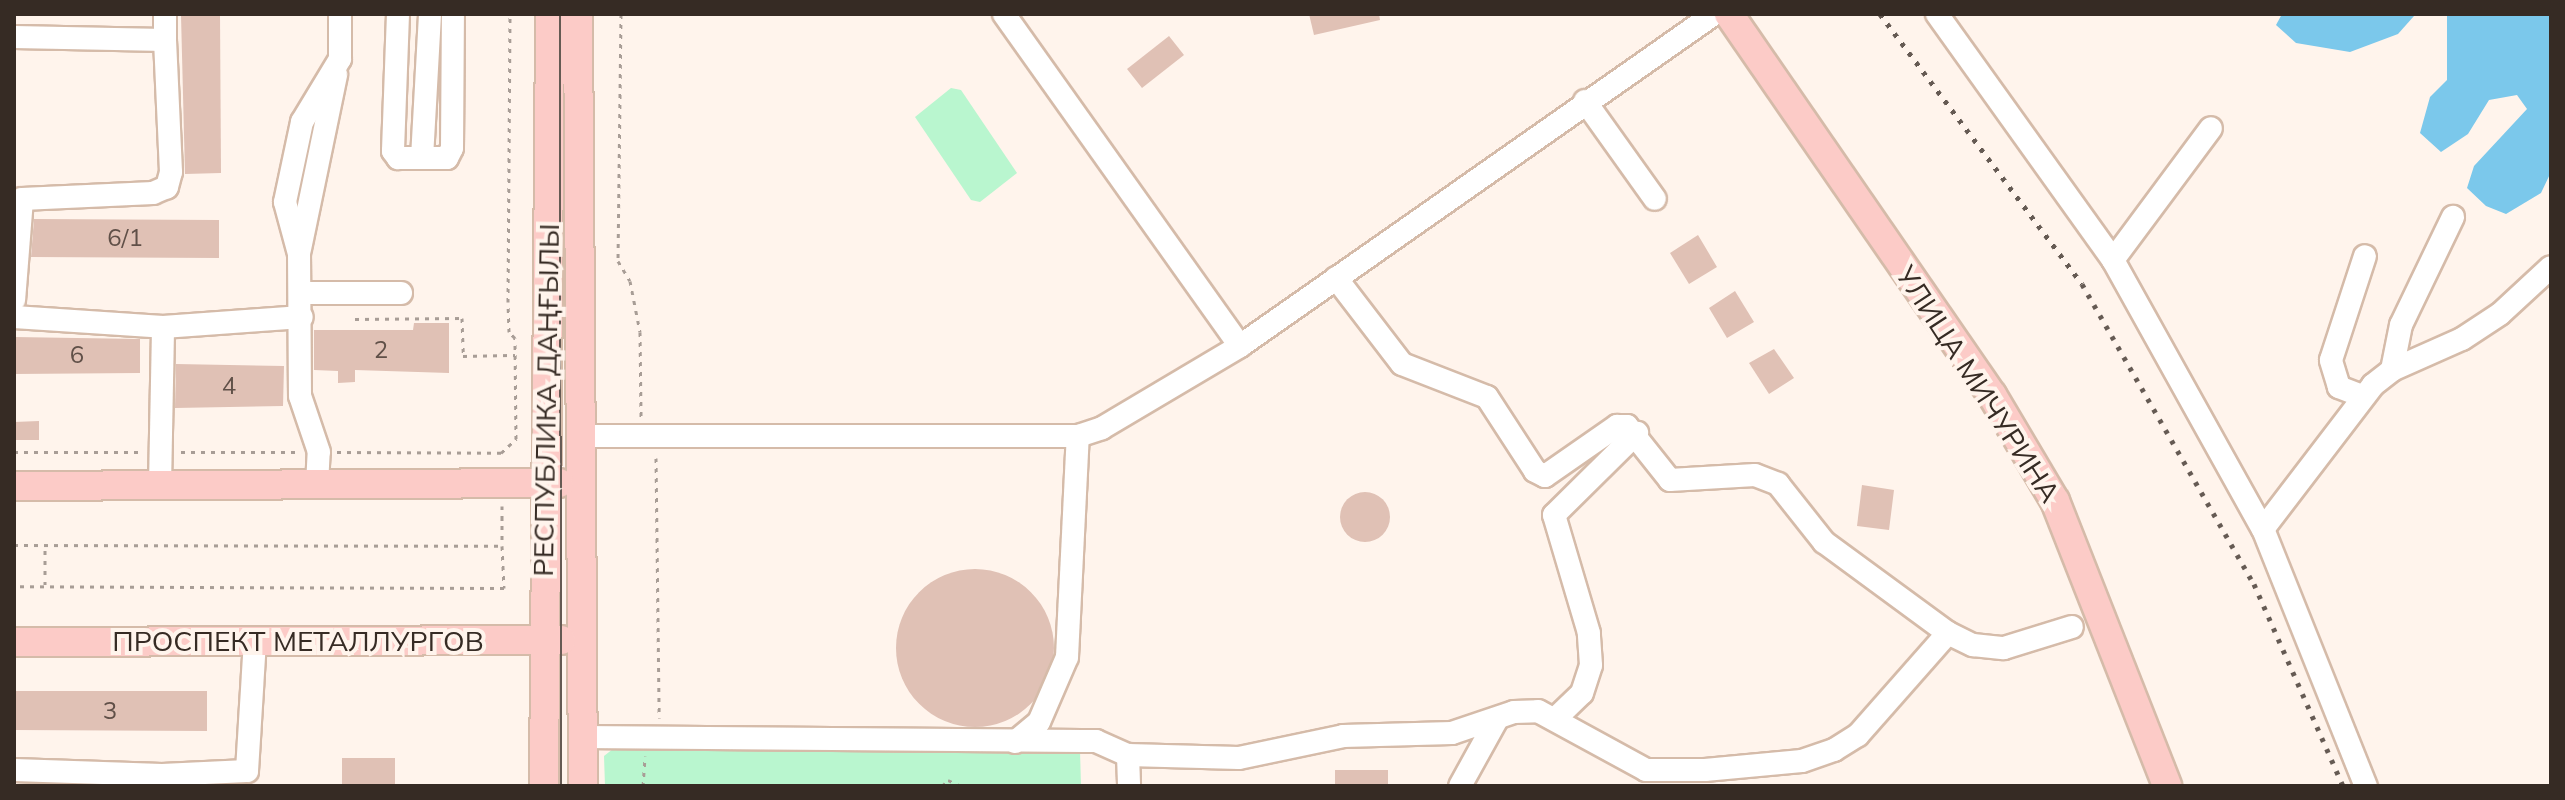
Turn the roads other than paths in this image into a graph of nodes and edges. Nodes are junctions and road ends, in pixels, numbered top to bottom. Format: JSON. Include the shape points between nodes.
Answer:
{"nodes":[{"id":1,"x":165,"y":14,"type":"edge"},
{"id":2,"x":340,"y":14,"type":"edge"},
{"id":3,"x":398,"y":14,"type":"edge"},
{"id":4,"x":430,"y":14,"type":"edge"},
{"id":5,"x":453,"y":14,"type":"edge"},
{"id":6,"x":550,"y":14,"type":"edge"},
{"id":7,"x":578,"y":14,"type":"edge"},
{"id":8,"x":1004,"y":14,"type":"edge"},
{"id":9,"x":1714,"y":14,"type":"edge"},
{"id":10,"x":1729,"y":14,"type":"edge"},
{"id":11,"x":1937,"y":14,"type":"edge"},
{"id":12,"x":14,"y":37,"type":"edge"},
{"id":13,"x":165,"y":40,"type":"junction"},
{"id":14,"x":1585,"y":101,"type":"junction"},
{"id":15,"x":2211,"y":128,"type":"dead end"},
{"id":16,"x":422,"y":158,"type":"junction"},
{"id":17,"x":1655,"y":199,"type":"dead end"},
{"id":18,"x":2453,"y":217,"type":"dead end"},
{"id":19,"x":2365,"y":256,"type":"dead end"},
{"id":20,"x":2113,"y":260,"type":"junction"},
{"id":21,"x":2551,"y":267,"type":"edge"},
{"id":22,"x":1336,"y":278,"type":"junction"},
{"id":23,"x":301,"y":293,"type":"junction"},
{"id":24,"x":401,"y":293,"type":"dead end"},
{"id":25,"x":14,"y":300,"type":"edge"},
{"id":26,"x":14,"y":317,"type":"edge"},
{"id":27,"x":302,"y":317,"type":"junction"},
{"id":28,"x":163,"y":327,"type":"junction"},
{"id":29,"x":1240,"y":346,"type":"junction"},
{"id":30,"x":2392,"y":370,"type":"junction"},
{"id":31,"x":2362,"y":396,"type":"junction"},
{"id":32,"x":1637,"y":433,"type":"junction"},
{"id":33,"x":579,"y":436,"type":"junction"},
{"id":34,"x":1078,"y":436,"type":"junction"},
{"id":35,"x":543,"y":482,"type":"junction"},
{"id":36,"x":579,"y":482,"type":"junction"},
{"id":37,"x":317,"y":485,"type":"junction"},
{"id":38,"x":14,"y":486,"type":"edge"},
{"id":39,"x":160,"y":486,"type":"junction"},
{"id":40,"x":2263,"y":529,"type":"junction"},
{"id":41,"x":2072,"y":627,"type":"dead end"},
{"id":42,"x":1948,"y":633,"type":"junction"},
{"id":43,"x":544,"y":639,"type":"junction"},
{"id":44,"x":581,"y":640,"type":"junction"},
{"id":45,"x":255,"y":641,"type":"junction"},
{"id":46,"x":14,"y":642,"type":"edge"},
{"id":47,"x":1497,"y":719,"type":"junction"},
{"id":48,"x":1555,"y":719,"type":"junction"},
{"id":49,"x":582,"y":737,"type":"junction"},
{"id":50,"x":1015,"y":742,"type":"junction"},
{"id":51,"x":1128,"y":755,"type":"junction"},
{"id":52,"x":14,"y":770,"type":"edge"},
{"id":53,"x":248,"y":779,"type":"edge"},
{"id":54,"x":161,"y":781,"type":"edge"},
{"id":55,"x":544,"y":786,"type":"edge"},
{"id":56,"x":583,"y":786,"type":"edge"},
{"id":57,"x":1129,"y":786,"type":"edge"},
{"id":58,"x":1460,"y":786,"type":"edge"},
{"id":59,"x":2167,"y":786,"type":"edge"},
{"id":60,"x":2366,"y":786,"type":"edge"}],
"edges":[{"from":1,"to":13,"type":"street"},
{"from":2,"to":23,"type":"street","via":[[340,59],[302,122],[285,202],[299,254]]},
{"from":3,"to":16,"type":"street","via":[[393,151],[398,158]]},
{"from":4,"to":16,"type":"street"},
{"from":5,"to":16,"type":"street","via":[[452,148],[447,158]]},
{"from":6,"to":35,"type":"main road","name":"РЕСПУБЛИКА ДАҢҒЫЛЫ"},
{"from":7,"to":33,"type":"main road","name":"РЕСПУБЛИКА ДАҢҒЫЛЫ"},
{"from":8,"to":29,"type":"street"},
{"from":9,"to":14,"type":"street"},
{"from":10,"to":59,"type":"main road","name":"УЛИЦА МИЧУРИНА","via":[[1992,395],[2055,501]]},
{"from":11,"to":20,"type":"street"},
{"from":12,"to":13,"type":"street"},
{"from":13,"to":25,"type":"street","via":[[171,172],[167,187],[153,193],[22,199]]},
{"from":14,"to":17,"type":"street"},
{"from":14,"to":22,"type":"street"},
{"from":15,"to":20,"type":"street"},
{"from":18,"to":30,"type":"street","via":[[2401,325]]},
{"from":19,"to":31,"type":"street","via":[[2331,360],[2339,387]]},
{"from":20,"to":40,"type":"street"},
{"from":21,"to":30,"type":"street","via":[[2500,314],[2462,339]]},
{"from":22,"to":29,"type":"street"},
{"from":22,"to":32,"type":"street","via":[[1402,364],[1487,397],[1535,471],[1545,476],[1617,426]]},
{"from":23,"to":24,"type":"street"},
{"from":23,"to":27,"type":"street"},
{"from":26,"to":28,"type":"street"},
{"from":27,"to":28,"type":"street"},
{"from":27,"to":37,"type":"street","via":[[300,396],[319,452]]},
{"from":28,"to":39,"type":"street"},
{"from":29,"to":34,"type":"street","via":[[1122,417]]},
{"from":30,"to":31,"type":"street"},
{"from":31,"to":40,"type":"street"},
{"from":32,"to":42,"type":"street","via":[[1670,480],[1755,475],[1778,484],[1824,542]]},
{"from":32,"to":48,"type":"street","via":[[1554,515],[1589,633],[1591,665],[1582,693]]},
{"from":33,"to":34,"type":"street"},
{"from":33,"to":36,"type":"main road","name":"РЕСПУБЛИКА ДАҢҒЫЛЫ"},
{"from":34,"to":50,"type":"street","via":[[1067,657],[1039,722]]},
{"from":35,"to":36,"type":"main road"},
{"from":35,"to":37,"type":"main road"},
{"from":35,"to":43,"type":"main road","name":"РЕСПУБЛИКА ДАҢҒЫЛЫ"},
{"from":36,"to":44,"type":"main road","name":"РЕСПУБЛИКА ДАҢҒЫЛЫ"},
{"from":37,"to":39,"type":"main road"},
{"from":38,"to":39,"type":"main road"},
{"from":40,"to":60,"type":"street"},
{"from":41,"to":42,"type":"street","via":[[1986,649]]},
{"from":42,"to":48,"type":"street","via":[[1858,735],[1802,761],[1646,770]]},
{"from":43,"to":44,"type":"main road","name":"ПРОСПЕКТ МЕТАЛЛУРГОВ"},
{"from":43,"to":45,"type":"main road","name":"ПРОСПЕКТ МЕТАЛЛУРГОВ"},
{"from":43,"to":55,"type":"main road","name":"РЕСПУБЛИКА ДАҢҒЫЛЫ"},
{"from":44,"to":49,"type":"main road","name":"РЕСПУБЛИКА ДАҢҒЫЛЫ"},
{"from":45,"to":46,"type":"main road","name":"ПРОСПЕКТ МЕТАЛЛУРГОВ"},
{"from":45,"to":53,"type":"street"},
{"from":47,"to":48,"type":"street","via":[[1538,711]]},
{"from":47,"to":51,"type":"street","via":[[1452,733],[1343,736],[1239,758]]},
{"from":47,"to":58,"type":"street"},
{"from":49,"to":50,"type":"street"},
{"from":49,"to":56,"type":"main road","name":"РЕСПУБЛИКА ДАҢҒЫЛЫ"},
{"from":50,"to":51,"type":"street","via":[[1096,741]]},
{"from":51,"to":57,"type":"street"},
{"from":52,"to":54,"type":"street"},
{"from":53,"to":54,"type":"street"}]}
